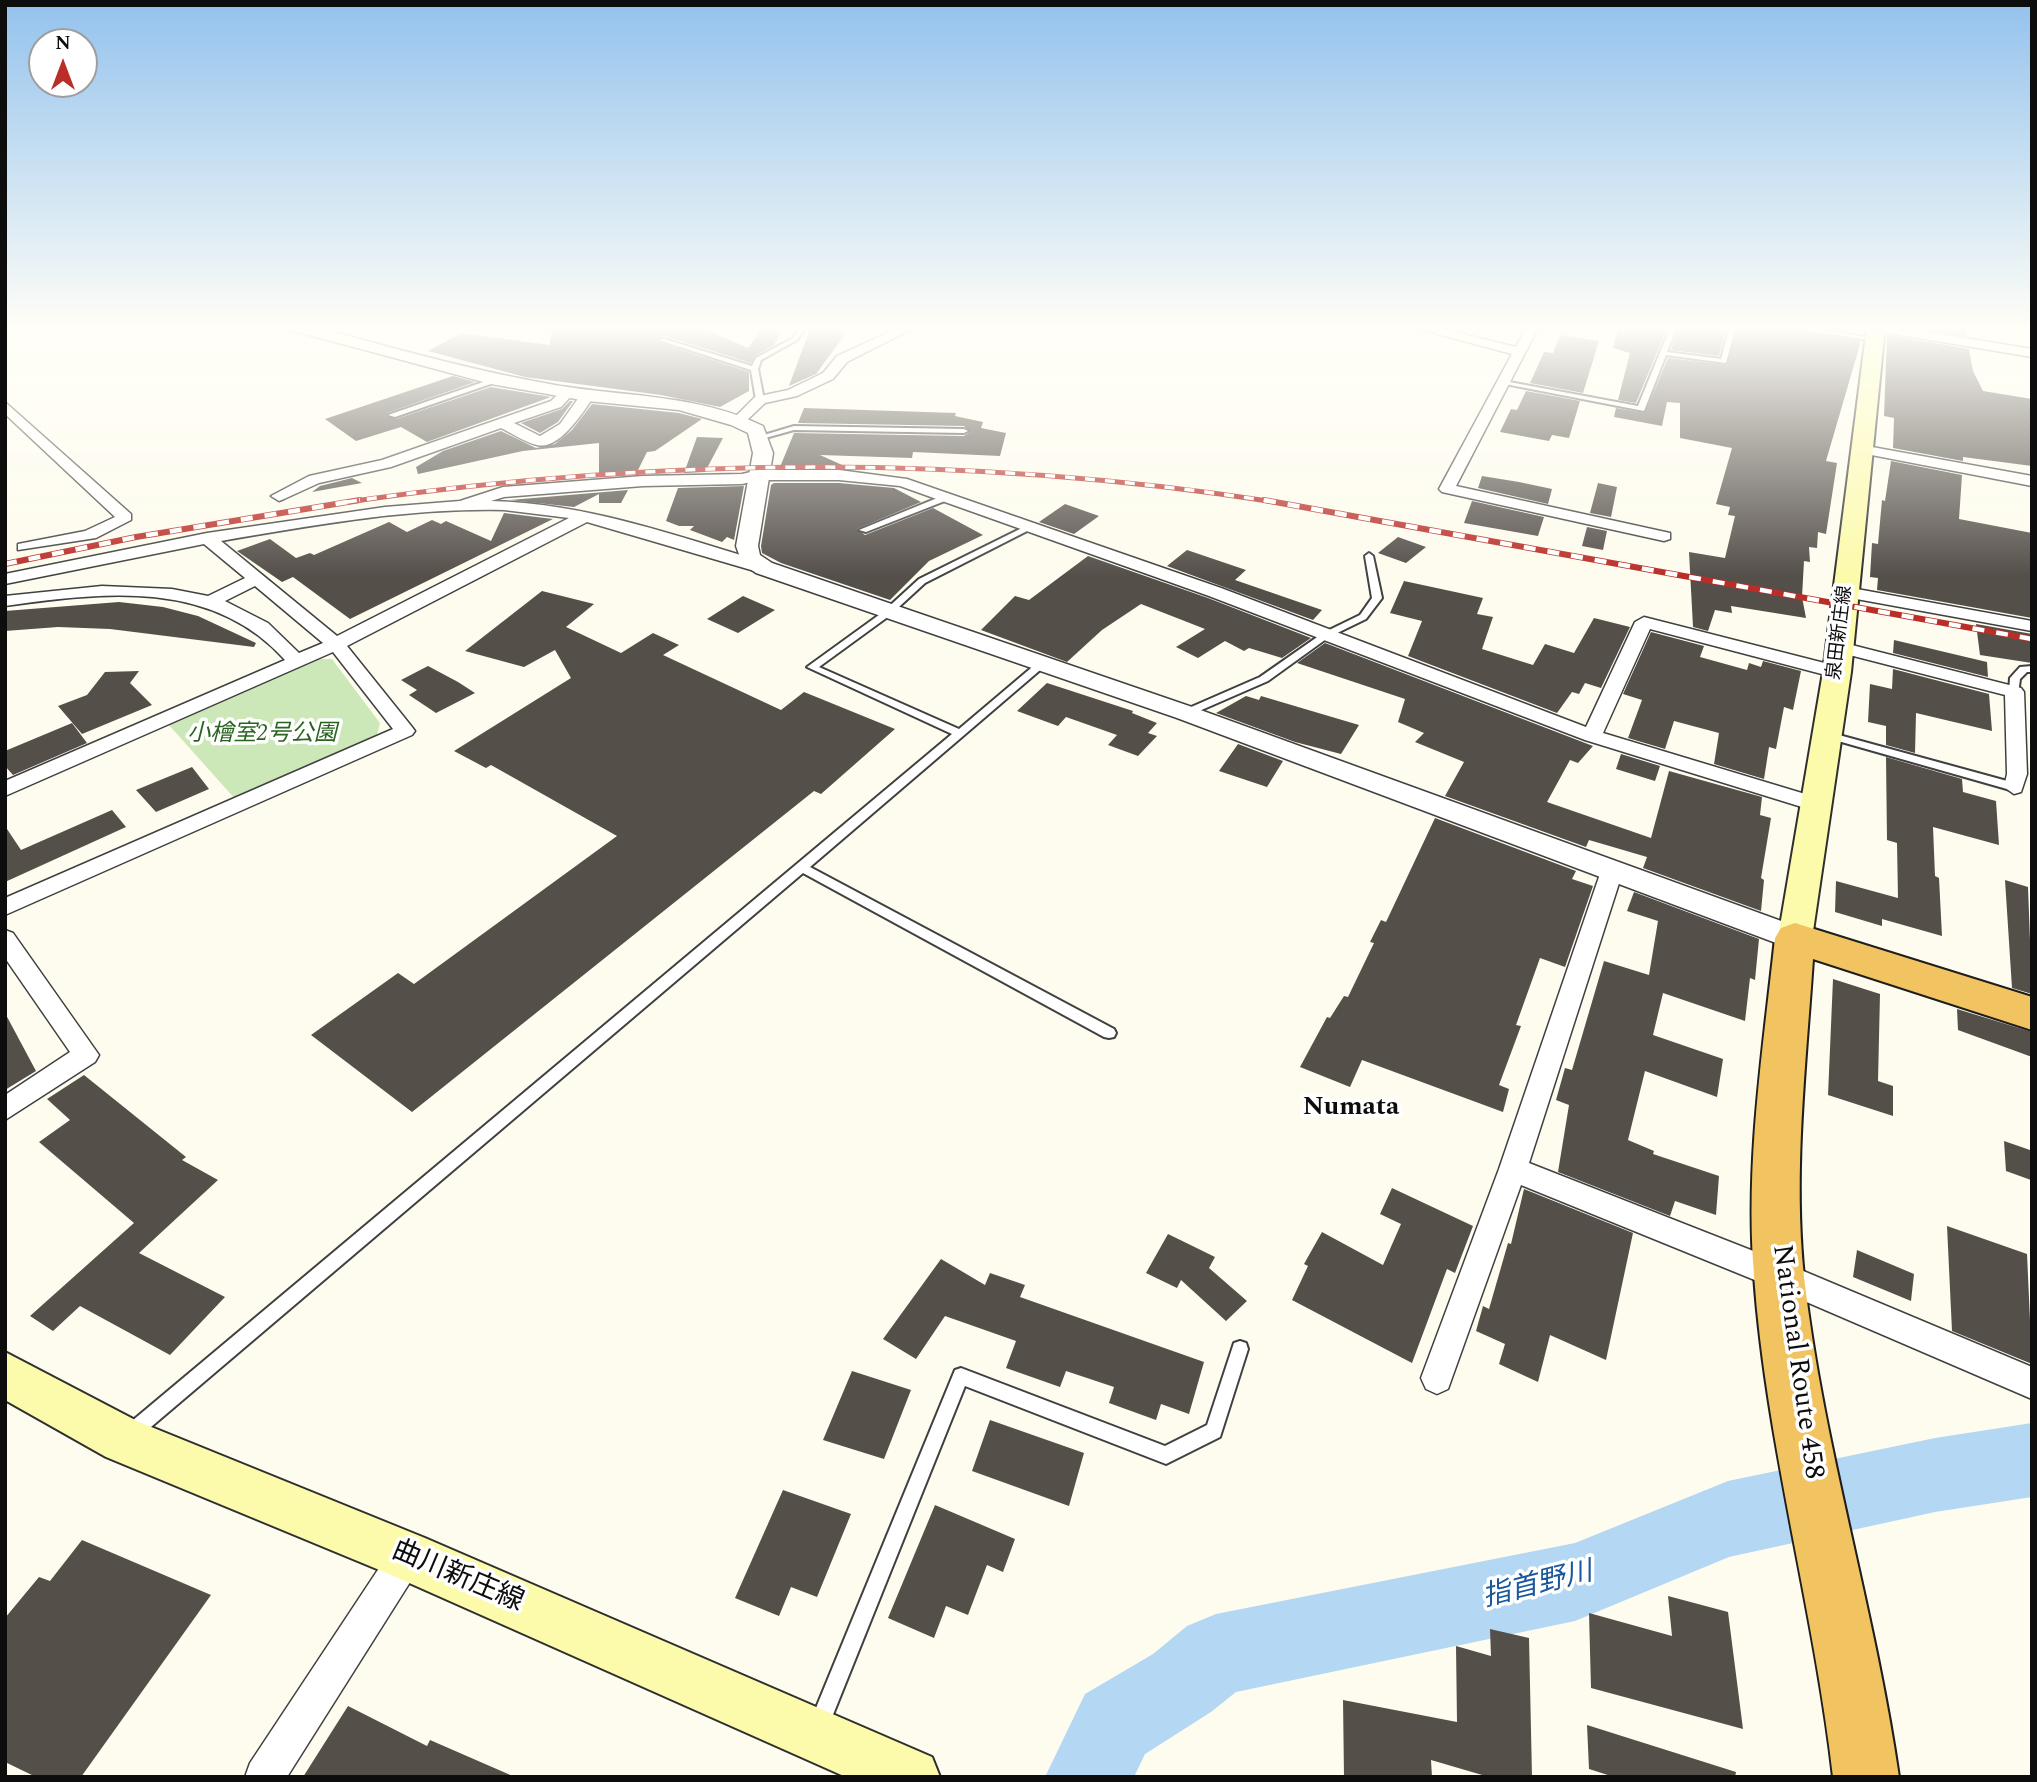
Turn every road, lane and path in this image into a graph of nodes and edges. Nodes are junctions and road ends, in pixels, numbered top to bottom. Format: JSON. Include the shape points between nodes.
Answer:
{"nodes":[{"id":1,"x":7,"y":409,"type":"edge"},
{"id":2,"x":410,"y":409,"type":"edge"},
{"id":3,"x":541,"y":409,"type":"edge"},
{"id":4,"x":578,"y":409,"type":"edge"},
{"id":5,"x":695,"y":409,"type":"edge"},
{"id":6,"x":750,"y":409,"type":"edge"},
{"id":7,"x":1490,"y":409,"type":"edge"},
{"id":8,"x":1866,"y":409,"type":"edge"},
{"id":9,"x":392,"y":415,"type":"dead end"},
{"id":10,"x":738,"y":421,"type":"junction"},
{"id":11,"x":502,"y":423,"type":"junction"},
{"id":12,"x":964,"y":431,"type":"dead end"},
{"id":13,"x":758,"y":438,"type":"junction"},
{"id":14,"x":1861,"y":449,"type":"junction"},
{"id":15,"x":759,"y":475,"type":"junction"},
{"id":16,"x":2032,"y":481,"type":"edge"},
{"id":17,"x":279,"y":496,"type":"dead end"},
{"id":18,"x":947,"y":497,"type":"junction"},
{"id":19,"x":466,"y":503,"type":"junction"},
{"id":20,"x":584,"y":517,"type":"junction"},
{"id":21,"x":1031,"y":527,"type":"junction"},
{"id":22,"x":863,"y":530,"type":"dead end"},
{"id":23,"x":1664,"y":536,"type":"dead end"},
{"id":24,"x":207,"y":538,"type":"junction"},
{"id":25,"x":24,"y":547,"type":"dead end"},
{"id":26,"x":1369,"y":556,"type":"dead end"},
{"id":27,"x":764,"y":568,"type":"junction"},
{"id":28,"x":5,"y":579,"type":"edge"},
{"id":29,"x":256,"y":579,"type":"junction"},
{"id":30,"x":1846,"y":593,"type":"junction"},
{"id":31,"x":5,"y":601,"type":"edge"},
{"id":32,"x":208,"y":603,"type":"junction"},
{"id":33,"x":886,"y":614,"type":"junction"},
{"id":34,"x":2032,"y":626,"type":"edge"},
{"id":35,"x":1326,"y":635,"type":"junction"},
{"id":36,"x":335,"y":644,"type":"junction"},
{"id":37,"x":1839,"y":659,"type":"junction"},
{"id":38,"x":296,"y":661,"type":"junction"},
{"id":39,"x":1041,"y":665,"type":"junction"},
{"id":40,"x":2032,"y":669,"type":"edge"},
{"id":41,"x":2020,"y":705,"type":"edge"},
{"id":42,"x":1186,"y":713,"type":"junction"},
{"id":43,"x":961,"y":734,"type":"junction"},
{"id":44,"x":1828,"y":735,"type":"junction"},
{"id":45,"x":1592,"y":736,"type":"junction"},
{"id":46,"x":2024,"y":747,"type":"edge"},
{"id":47,"x":2014,"y":787,"type":"joint"},
{"id":48,"x":5,"y":789,"type":"edge"},
{"id":49,"x":1818,"y":805,"type":"junction"},
{"id":50,"x":803,"y":868,"type":"junction"},
{"id":51,"x":1611,"y":874,"type":"junction"},
{"id":52,"x":5,"y":907,"type":"edge"},
{"id":53,"x":1796,"y":938,"type":"junction"},
{"id":54,"x":5,"y":939,"type":"edge"},
{"id":55,"x":2032,"y":1014,"type":"edge"},
{"id":56,"x":1109,"y":1033,"type":"dead end"},
{"id":57,"x":5,"y":1109,"type":"edge"},
{"id":58,"x":1513,"y":1169,"type":"junction"},
{"id":59,"x":1779,"y":1276,"type":"junction"},
{"id":60,"x":1240,"y":1349,"type":"dead end"},
{"id":61,"x":5,"y":1375,"type":"edge"},
{"id":62,"x":1437,"y":1378,"type":"dead end"},
{"id":63,"x":2032,"y":1383,"type":"edge"},
{"id":64,"x":123,"y":1440,"type":"junction"},
{"id":65,"x":407,"y":1556,"type":"junction"},
{"id":66,"x":862,"y":1761,"type":"edge"},
{"id":67,"x":264,"y":1777,"type":"edge"},
{"id":68,"x":1866,"y":1777,"type":"edge"}],
"edges":[{"from":1,"to":25,"type":"street","via":[[125,517],[98,532]]},
{"from":2,"to":9,"type":"lane"},
{"from":3,"to":11,"type":"street"},
{"from":4,"to":11,"type":"street","via":[[565,427],[541,442]]},
{"from":5,"to":10,"type":"street"},
{"from":6,"to":10,"type":"street"},
{"from":7,"to":23,"type":"street","via":[[1447,489]]},
{"from":8,"to":14,"type":"main road","name":"泉田新庄線"},
{"from":10,"to":13,"type":"street","via":[[756,430]]},
{"from":11,"to":17,"type":"street","via":[[386,464],[314,480]]},
{"from":12,"to":13,"type":"lane","via":[[794,428]]},
{"from":13,"to":15,"type":"street","via":[[763,453]]},
{"from":14,"to":16,"type":"street"},
{"from":14,"to":30,"type":"main road","name":"泉田新庄線"},
{"from":15,"to":18,"type":"street","via":[[875,477]]},
{"from":15,"to":19,"type":"street","via":[[503,492]]},
{"from":15,"to":27,"type":"street","via":[[747,545],[750,558]]},
{"from":18,"to":21,"type":"street"},
{"from":18,"to":22,"type":"lane"},
{"from":19,"to":20,"type":"street"},
{"from":19,"to":24,"type":"street"},
{"from":20,"to":27,"type":"street"},
{"from":20,"to":36,"type":"street"},
{"from":21,"to":33,"type":"lane","via":[[922,581]]},
{"from":21,"to":35,"type":"street"},
{"from":24,"to":28,"type":"street"},
{"from":24,"to":29,"type":"street"},
{"from":26,"to":35,"type":"lane","via":[[1377,586],[1372,608],[1351,625]]},
{"from":27,"to":33,"type":"street"},
{"from":29,"to":32,"type":"street"},
{"from":29,"to":36,"type":"street"},
{"from":30,"to":34,"type":"street"},
{"from":30,"to":37,"type":"main road","name":"泉田新庄線"},
{"from":31,"to":32,"type":"street","via":[[117,592],[181,596]]},
{"from":32,"to":38,"type":"street","via":[[262,626]]},
{"from":33,"to":39,"type":"street"},
{"from":33,"to":43,"type":"lane","via":[[812,667]]},
{"from":35,"to":42,"type":"lane","via":[[1264,678]]},
{"from":35,"to":45,"type":"street"},
{"from":36,"to":38,"type":"street"},
{"from":36,"to":52,"type":"street","via":[[404,731]]},
{"from":37,"to":41,"type":"street"},
{"from":37,"to":44,"type":"main road","name":"泉田新庄線"},
{"from":37,"to":45,"type":"street","via":[[1644,622]]},
{"from":38,"to":48,"type":"street"},
{"from":39,"to":42,"type":"street"},
{"from":39,"to":43,"type":"lane"},
{"from":40,"to":41,"type":"lane","via":[[2024,669],[2015,678]]},
{"from":41,"to":46,"type":"street"},
{"from":42,"to":51,"type":"street"},
{"from":43,"to":50,"type":"lane"},
{"from":44,"to":47,"type":"lane"},
{"from":44,"to":49,"type":"main road","name":"泉田新庄線"},
{"from":45,"to":49,"type":"street"},
{"from":46,"to":47,"type":"street"},
{"from":49,"to":53,"type":"main road","name":"泉田新庄線"},
{"from":50,"to":56,"type":"lane"},
{"from":50,"to":64,"type":"lane"},
{"from":51,"to":53,"type":"street"},
{"from":51,"to":58,"type":"street"},
{"from":53,"to":55,"type":"highway"},
{"from":53,"to":59,"type":"highway","name":"National Route 458","via":[[1776,1170]]},
{"from":54,"to":57,"type":"street","via":[[86,1055]]},
{"from":58,"to":59,"type":"street"},
{"from":58,"to":62,"type":"street"},
{"from":59,"to":63,"type":"street"},
{"from":59,"to":68,"type":"highway","name":"National Route 458","via":[[1796,1401],[1859,1702]]},
{"from":60,"to":66,"type":"lane","via":[[1214,1431],[1166,1455],[961,1376]]},
{"from":61,"to":64,"type":"main road","name":"曲川新庄線"},
{"from":64,"to":65,"type":"main road","name":"曲川新庄線"},
{"from":65,"to":66,"type":"main road","name":"曲川新庄線"},
{"from":65,"to":67,"type":"street"}]}
